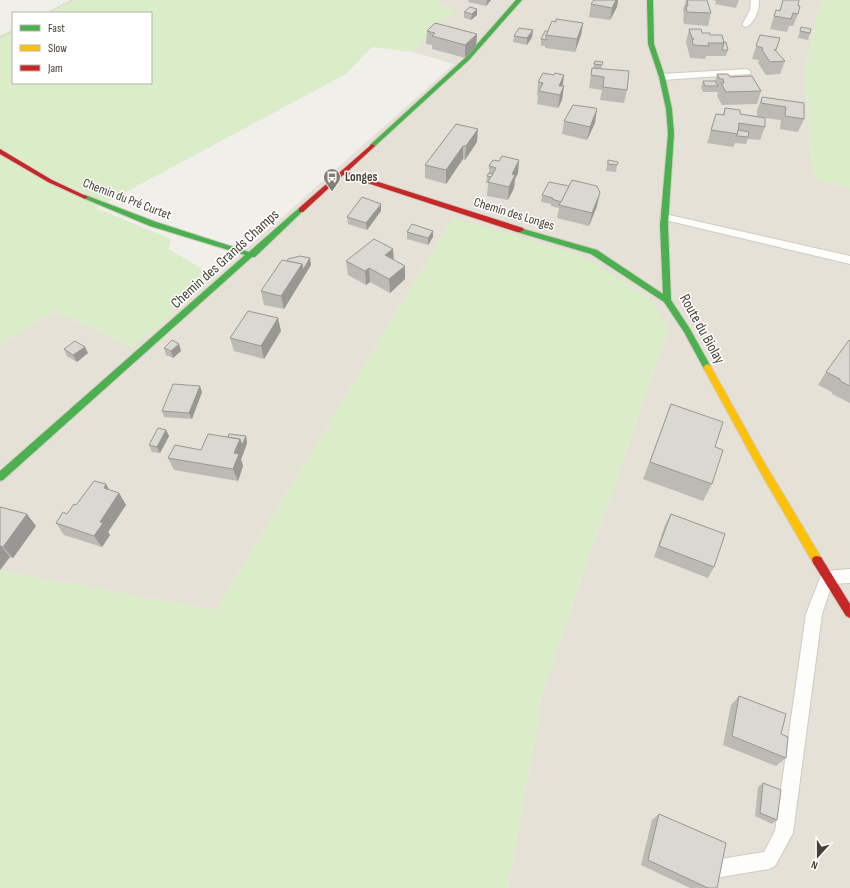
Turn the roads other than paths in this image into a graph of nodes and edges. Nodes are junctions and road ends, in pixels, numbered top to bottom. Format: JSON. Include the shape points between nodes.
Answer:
{"nodes":[{"id":1,"x":519,"y":0,"type":"edge"},
{"id":2,"x":650,"y":0,"type":"edge"},
{"id":3,"x":755,"y":0,"type":"edge"},
{"id":4,"x":746,"y":25,"type":"dead end"},
{"id":5,"x":747,"y":72,"type":"dead end"},
{"id":6,"x":662,"y":77,"type":"junction"},
{"id":7,"x":0,"y":151,"type":"edge"},
{"id":8,"x":343,"y":173,"type":"junction"},
{"id":9,"x":665,"y":217,"type":"junction"},
{"id":10,"x":252,"y":255,"type":"junction"},
{"id":11,"x":850,"y":260,"type":"edge"},
{"id":12,"x":668,"y":300,"type":"junction"},
{"id":13,"x":0,"y":477,"type":"edge"},
{"id":14,"x":850,"y":576,"type":"edge"},
{"id":15,"x":827,"y":578,"type":"junction"},
{"id":16,"x":850,"y":613,"type":"edge"},
{"id":17,"x":721,"y":868,"type":"edge"}],
"edges":[{"from":1,"to":8,"type":"street","name":"Chemin des Grands Champs","via":[[467,59]]},
{"from":2,"to":6,"type":"street","name":"Route du Biolay","via":[[651,44]]},
{"from":3,"to":4,"type":"lane","via":[[755,8]]},
{"from":5,"to":6,"type":"lane","via":[[710,72]]},
{"from":6,"to":9,"type":"street","name":"Route du Biolay","via":[[671,134]]},
{"from":7,"to":10,"type":"street","name":"Chemin du Pré Curtet","via":[[77,194],[178,233]]},
{"from":8,"to":10,"type":"street","name":"Chemin des Grands Champs"},
{"from":8,"to":12,"type":"street","name":"Chemin des Longes","via":[[594,252]]},
{"from":9,"to":11,"type":"lane"},
{"from":9,"to":12,"type":"street","name":"Route du Biolay"},
{"from":10,"to":13,"type":"street","name":"Chemin des Grands Champs"},
{"from":12,"to":15,"type":"street","name":"Route du Biolay"},
{"from":14,"to":15,"type":"lane"},
{"from":15,"to":16,"type":"street","name":"Route du Biolay"},
{"from":15,"to":17,"type":"lane","via":[[814,614],[784,833],[769,860]]}]}
